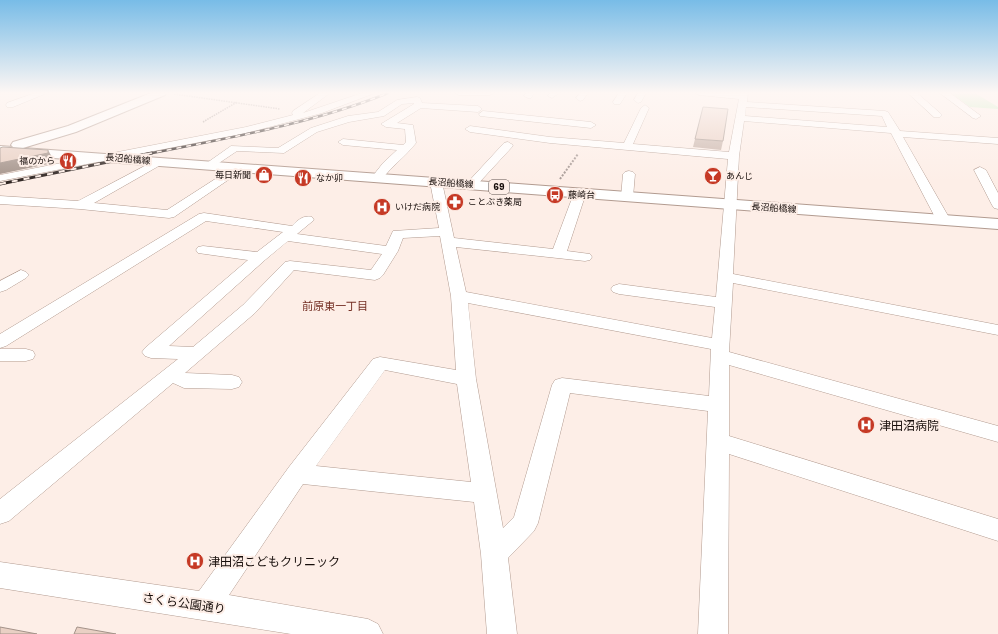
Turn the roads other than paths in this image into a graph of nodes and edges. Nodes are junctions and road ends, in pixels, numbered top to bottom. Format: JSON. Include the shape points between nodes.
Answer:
{"nodes":[{"id":1,"x":564,"y":122,"type":"edge"},
{"id":2,"x":88,"y":123,"type":"edge"},
{"id":3,"x":274,"y":123,"type":"edge"},
{"id":4,"x":337,"y":123,"type":"edge"},
{"id":5,"x":377,"y":123,"type":"edge"},
{"id":6,"x":569,"y":123,"type":"edge"},
{"id":7,"x":638,"y":123,"type":"edge"},
{"id":8,"x":739,"y":123,"type":"edge"},
{"id":9,"x":791,"y":123,"type":"edge"},
{"id":10,"x":890,"y":123,"type":"edge"},
{"id":11,"x":388,"y":124,"type":"joint"},
{"id":12,"x":591,"y":125,"type":"dead end"},
{"id":13,"x":470,"y":129,"type":"dead end"},
{"id":14,"x":895,"y":132,"type":"junction"},
{"id":15,"x":949,"y":137,"type":"junction"},
{"id":16,"x":550,"y":140,"type":"junction"},
{"id":17,"x":998,"y":141,"type":"edge"},
{"id":18,"x":343,"y":142,"type":"dead end"},
{"id":19,"x":508,"y":145,"type":"dead end"},
{"id":20,"x":627,"y":147,"type":"junction"},
{"id":21,"x":957,"y":147,"type":"dead end"},
{"id":22,"x":407,"y":148,"type":"junction"},
{"id":23,"x":0,"y":150,"type":"edge"},
{"id":24,"x":734,"y":156,"type":"junction"},
{"id":25,"x":109,"y":157,"type":"junction"},
{"id":26,"x":160,"y":161,"type":"junction"},
{"id":27,"x":209,"y":165,"type":"junction"},
{"id":28,"x":241,"y":167,"type":"junction"},
{"id":29,"x":980,"y":170,"type":"dead end"},
{"id":30,"x":629,"y":174,"type":"dead end"},
{"id":31,"x":378,"y":177,"type":"junction"},
{"id":32,"x":0,"y":178,"type":"edge"},
{"id":33,"x":436,"y":182,"type":"junction"},
{"id":34,"x":472,"y":184,"type":"junction"},
{"id":35,"x":580,"y":193,"type":"junction"},
{"id":36,"x":627,"y":197,"type":"junction"},
{"id":37,"x":0,"y":200,"type":"edge"},
{"id":38,"x":80,"y":205,"type":"junction"},
{"id":39,"x":730,"y":205,"type":"junction"},
{"id":40,"x":998,"y":206,"type":"edge"},
{"id":41,"x":307,"y":220,"type":"dead end"},
{"id":42,"x":944,"y":221,"type":"junction"},
{"id":43,"x":998,"y":224,"type":"edge"},
{"id":44,"x":290,"y":233,"type":"junction"},
{"id":45,"x":447,"y":237,"type":"junction"},
{"id":46,"x":203,"y":250,"type":"dead end"},
{"id":47,"x":391,"y":251,"type":"junction"},
{"id":48,"x":559,"y":254,"type":"junction"},
{"id":49,"x":260,"y":257,"type":"junction"},
{"id":50,"x":585,"y":257,"type":"dead end"},
{"id":51,"x":21,"y":275,"type":"dead end"},
{"id":52,"x":726,"y":277,"type":"junction"},
{"id":53,"x":0,"y":287,"type":"edge"},
{"id":54,"x":619,"y":289,"type":"dead end"},
{"id":55,"x":459,"y":296,"type":"junction"},
{"id":56,"x":724,"y":304,"type":"junction"},
{"id":57,"x":998,"y":330,"type":"edge"},
{"id":58,"x":0,"y":342,"type":"edge"},
{"id":59,"x":721,"y":351,"type":"junction"},
{"id":60,"x":196,"y":353,"type":"junction"},
{"id":61,"x":0,"y":355,"type":"edge"},
{"id":62,"x":26,"y":355,"type":"dead end"},
{"id":63,"x":172,"y":374,"type":"junction"},
{"id":64,"x":466,"y":379,"type":"junction"},
{"id":65,"x":232,"y":382,"type":"dead end"},
{"id":66,"x":718,"y":405,"type":"junction"},
{"id":67,"x":998,"y":434,"type":"edge"},
{"id":68,"x":718,"y":442,"type":"junction"},
{"id":69,"x":297,"y":474,"type":"junction"},
{"id":70,"x":483,"y":492,"type":"junction"},
{"id":71,"x":0,"y":513,"type":"edge"},
{"id":72,"x":998,"y":530,"type":"edge"},
{"id":73,"x":494,"y":554,"type":"junction"},
{"id":74,"x":0,"y":575,"type":"edge"},
{"id":75,"x":205,"y":606,"type":"junction"},
{"id":76,"x":368,"y":634,"type":"edge"},
{"id":77,"x":502,"y":634,"type":"edge"},
{"id":78,"x":712,"y":634,"type":"edge"}],
"edges":[{"from":1,"to":16,"type":"street"},
{"from":2,"to":23,"type":"main road"},
{"from":3,"to":25,"type":"street"},
{"from":4,"to":27,"type":"street","via":[[314,130],[280,151],[235,148]]},
{"from":5,"to":11,"type":"street"},
{"from":6,"to":12,"type":"street"},
{"from":7,"to":20,"type":"street"},
{"from":8,"to":24,"type":"street"},
{"from":9,"to":14,"type":"street"},
{"from":10,"to":14,"type":"street"},
{"from":11,"to":22,"type":"street","via":[[410,127],[411,143]]},
{"from":13,"to":16,"type":"street"},
{"from":14,"to":15,"type":"street"},
{"from":14,"to":42,"type":"street"},
{"from":15,"to":17,"type":"street"},
{"from":15,"to":21,"type":"street"},
{"from":16,"to":20,"type":"street"},
{"from":18,"to":22,"type":"street"},
{"from":19,"to":34,"type":"street"},
{"from":20,"to":24,"type":"street","via":[[673,154]]},
{"from":22,"to":31,"type":"street","via":[[387,165]]},
{"from":23,"to":25,"type":"main road","name":"長沼船橋線","number":"69"},
{"from":24,"to":39,"type":"street"},
{"from":25,"to":26,"type":"main road","name":"長沼船橋線","number":"69"},
{"from":25,"to":32,"type":"street"},
{"from":26,"to":27,"type":"main road","name":"長沼船橋線","number":"69"},
{"from":26,"to":38,"type":"street"},
{"from":27,"to":28,"type":"main road","name":"長沼船橋線","number":"69"},
{"from":28,"to":31,"type":"main road","name":"長沼船橋線","number":"69"},
{"from":28,"to":38,"type":"street","via":[[169,214]]},
{"from":29,"to":40,"type":"street"},
{"from":30,"to":36,"type":"street"},
{"from":31,"to":33,"type":"main road","name":"長沼船橋線","number":"69"},
{"from":33,"to":34,"type":"main road","name":"長沼船橋線","number":"69"},
{"from":33,"to":45,"type":"street"},
{"from":34,"to":35,"type":"main road","name":"長沼船橋線","number":"69"},
{"from":35,"to":36,"type":"main road","name":"長沼船橋線","number":"69"},
{"from":35,"to":48,"type":"street"},
{"from":36,"to":39,"type":"main road","name":"長沼船橋線","number":"69"},
{"from":37,"to":38,"type":"street"},
{"from":39,"to":42,"type":"main road","name":"長沼船橋線","number":"69"},
{"from":39,"to":52,"type":"street"},
{"from":41,"to":44,"type":"street"},
{"from":42,"to":43,"type":"main road","name":"長沼船橋線","number":"69"},
{"from":44,"to":47,"type":"street"},
{"from":44,"to":49,"type":"street"},
{"from":44,"to":58,"type":"street","via":[[204,218]]},
{"from":45,"to":47,"type":"street","via":[[398,234]]},
{"from":45,"to":48,"type":"street"},
{"from":45,"to":55,"type":"street"},
{"from":46,"to":49,"type":"street"},
{"from":47,"to":60,"type":"street","via":[[375,275],[290,264],[249,309]]},
{"from":48,"to":50,"type":"street"},
{"from":49,"to":60,"type":"street","via":[[151,352]]},
{"from":51,"to":53,"type":"street"},
{"from":52,"to":56,"type":"street"},
{"from":52,"to":57,"type":"street"},
{"from":54,"to":56,"type":"street"},
{"from":55,"to":59,"type":"street"},
{"from":55,"to":64,"type":"street"},
{"from":56,"to":59,"type":"street"},
{"from":59,"to":66,"type":"street"},
{"from":59,"to":67,"type":"street"},
{"from":60,"to":63,"type":"street"},
{"from":61,"to":62,"type":"street"},
{"from":63,"to":65,"type":"street","via":[[184,380]]},
{"from":63,"to":71,"type":"street"},
{"from":64,"to":69,"type":"street","via":[[380,363]]},
{"from":64,"to":70,"type":"street"},
{"from":66,"to":68,"type":"street"},
{"from":66,"to":73,"type":"street","via":[[562,385],[525,523]]},
{"from":68,"to":72,"type":"street"},
{"from":68,"to":78,"type":"street"},
{"from":69,"to":70,"type":"street"},
{"from":69,"to":75,"type":"street"},
{"from":70,"to":73,"type":"street"},
{"from":73,"to":77,"type":"street"},
{"from":74,"to":75,"type":"street","name":"さくら公園通り"},
{"from":75,"to":76,"type":"street","name":"さくら公園通り"}]}
